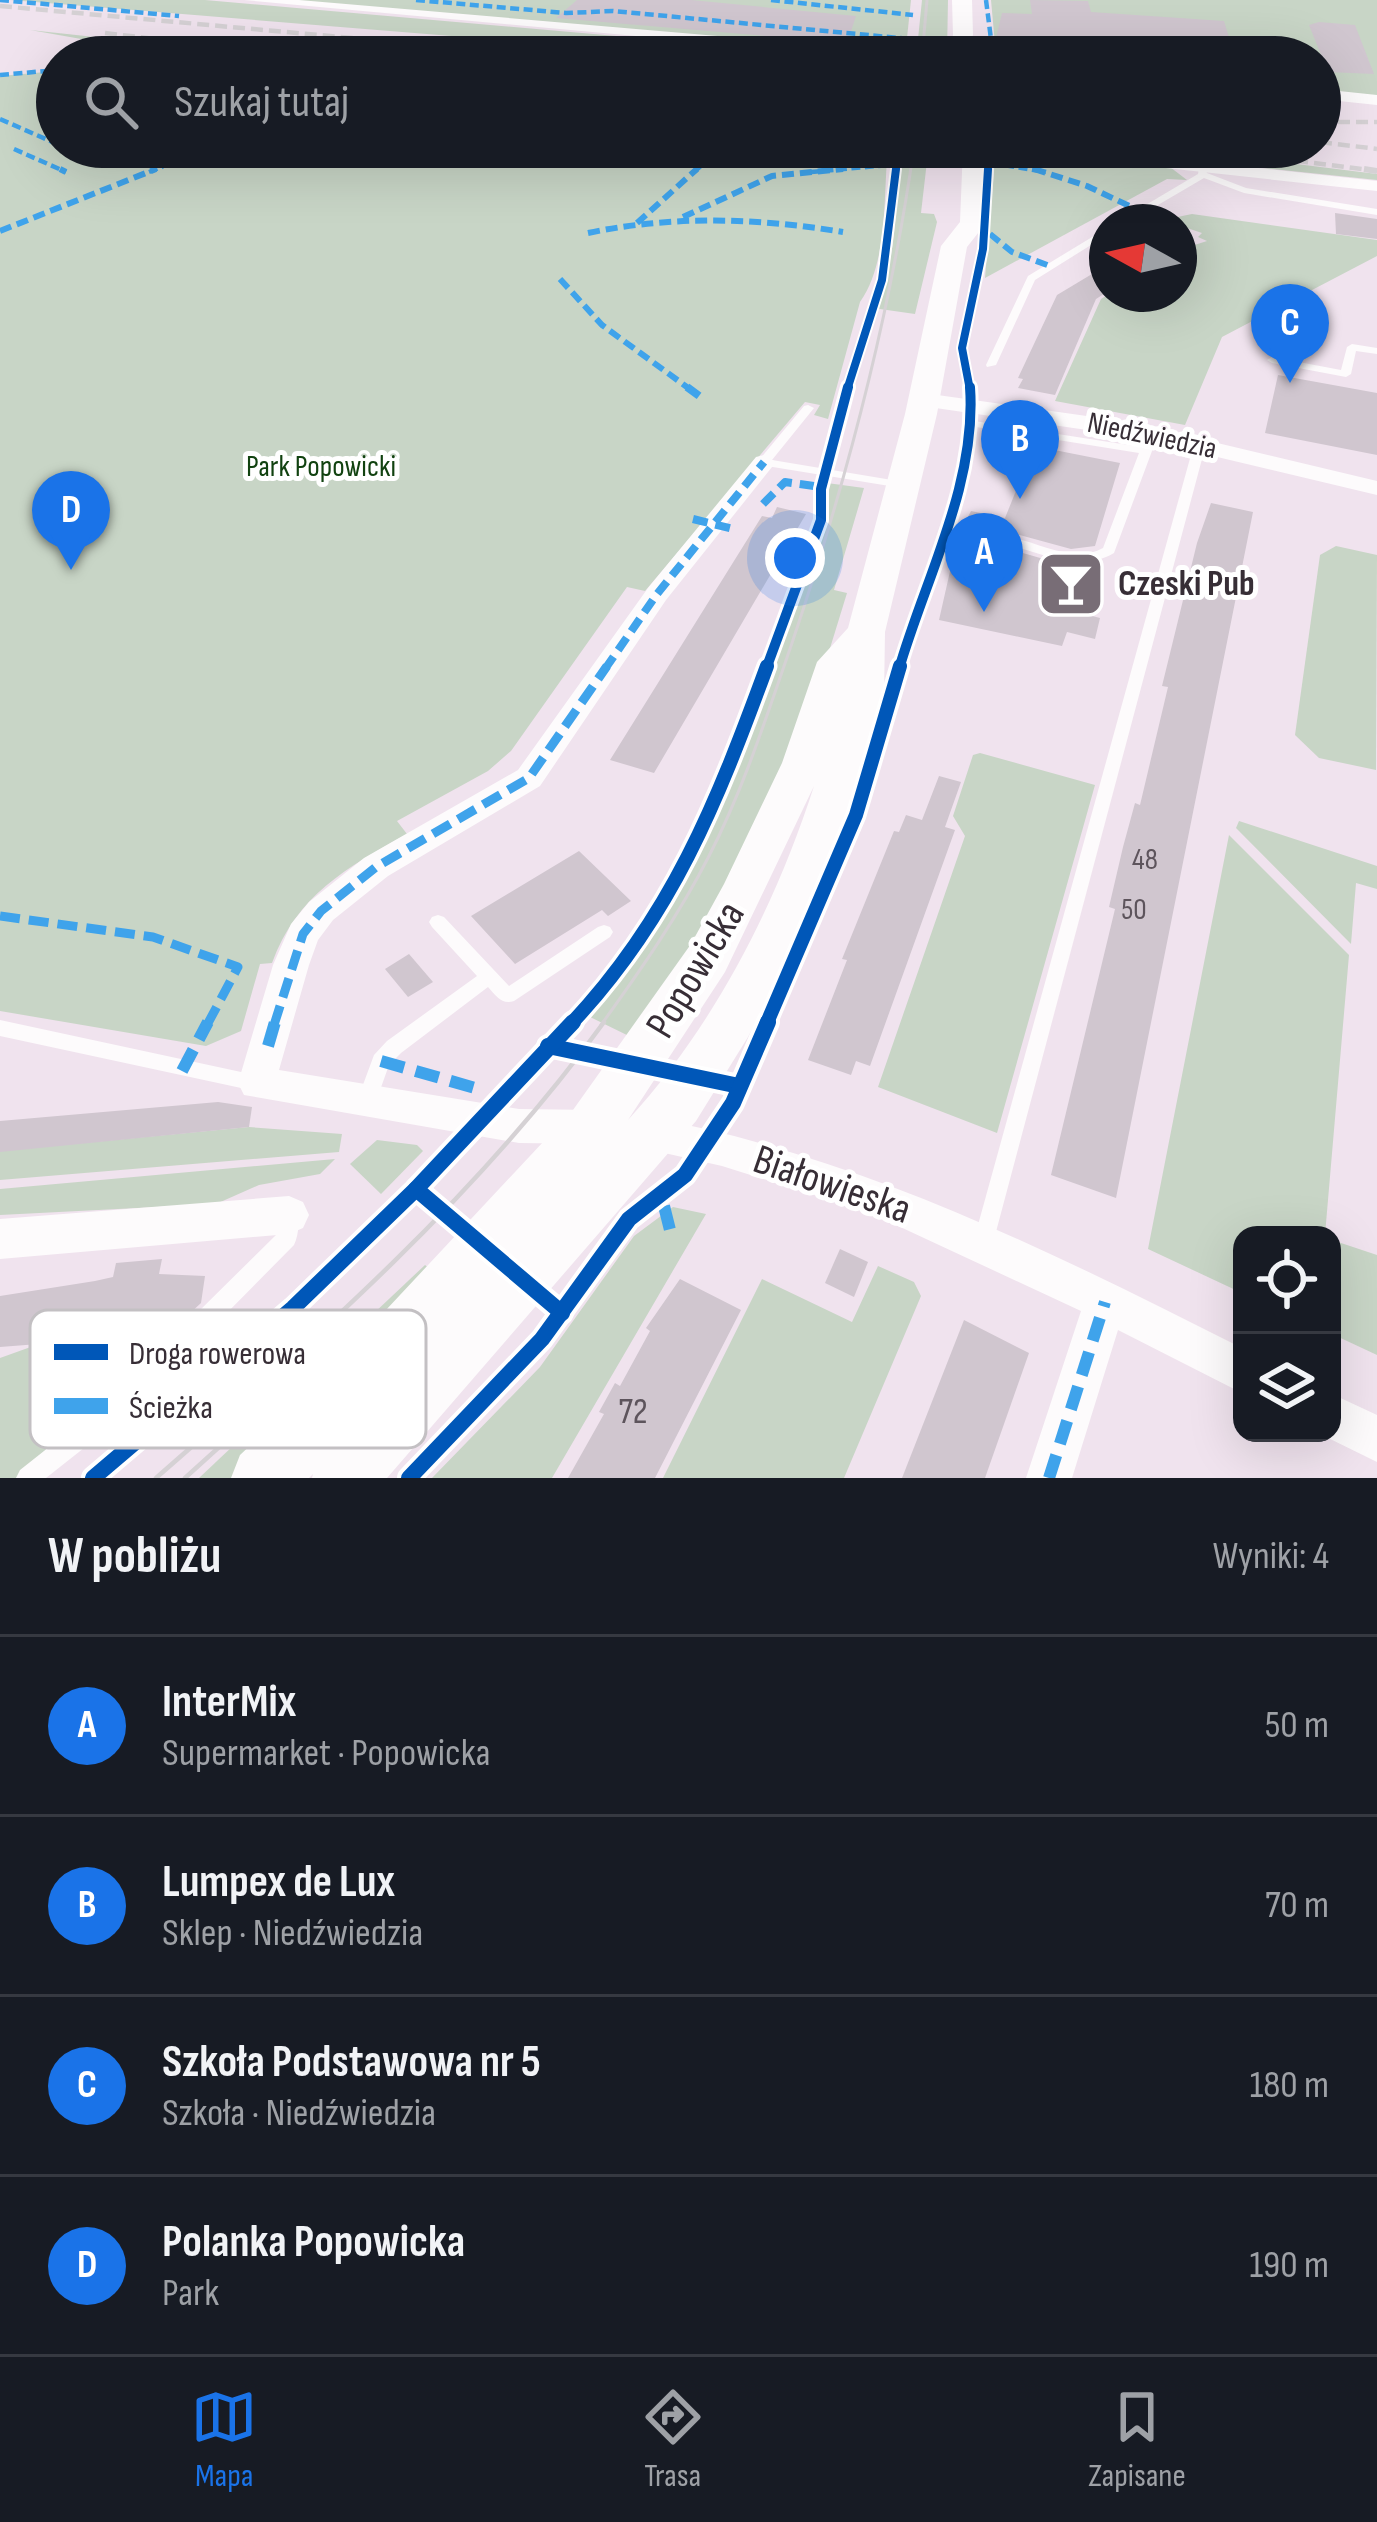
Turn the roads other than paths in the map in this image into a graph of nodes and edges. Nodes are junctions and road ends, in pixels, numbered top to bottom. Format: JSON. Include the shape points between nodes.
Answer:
{"nodes":[{"id":1,"x":251,"y":0,"type":"edge"},
{"id":2,"x":962,"y":0,"type":"edge"},
{"id":3,"x":671,"y":36,"type":"edge"},
{"id":4,"x":966,"y":36,"type":"edge"},
{"id":5,"x":1341,"y":96,"type":"edge"},
{"id":6,"x":1377,"y":100,"type":"edge"},
{"id":7,"x":953,"y":168,"type":"edge"},
{"id":8,"x":974,"y":168,"type":"edge"},
{"id":9,"x":1179,"y":168,"type":"edge"},
{"id":10,"x":1202,"y":171,"type":"junction"},
{"id":11,"x":1228,"y":185,"type":"junction"},
{"id":12,"x":1377,"y":186,"type":"edge"},
{"id":13,"x":1212,"y":195,"type":"dead end"},
{"id":14,"x":1150,"y":204,"type":"edge"},
{"id":15,"x":1377,"y":212,"type":"edge"},
{"id":16,"x":1089,"y":242,"type":"edge"},
{"id":17,"x":954,"y":245,"type":"junction"},
{"id":18,"x":1377,"y":351,"type":"edge"},
{"id":19,"x":1272,"y":360,"type":"dead end"},
{"id":20,"x":991,"y":365,"type":"dead end"},
{"id":21,"x":923,"y":400,"type":"junction"},
{"id":22,"x":808,"y":408,"type":"dead end"},
{"id":23,"x":974,"y":424,"type":"dead end"},
{"id":24,"x":1149,"y":442,"type":"junction"},
{"id":25,"x":1200,"y":444,"type":"junction"},
{"id":26,"x":764,"y":463,"type":"junction"},
{"id":27,"x":904,"y":486,"type":"junction"},
{"id":28,"x":1377,"y":488,"type":"edge"},
{"id":29,"x":1016,"y":542,"type":"dead end"},
{"id":30,"x":866,"y":632,"type":"junction"},
{"id":31,"x":439,"y":922,"type":"dead end"},
{"id":32,"x":604,"y":932,"type":"dead end"},
{"id":33,"x":489,"y":976,"type":"junction"},
{"id":34,"x":0,"y":1028,"type":"edge"},
{"id":35,"x":257,"y":1083,"type":"junction"},
{"id":36,"x":367,"y":1103,"type":"junction"},
{"id":37,"x":592,"y":1127,"type":"junction"},
{"id":38,"x":651,"y":1135,"type":"junction"},
{"id":39,"x":289,"y":1215,"type":"joint"},
{"id":40,"x":0,"y":1239,"type":"edge"},
{"id":41,"x":983,"y":1243,"type":"junction"},
{"id":42,"x":1106,"y":1302,"type":"junction"},
{"id":43,"x":215,"y":1310,"type":"edge"},
{"id":44,"x":426,"y":1310,"type":"edge"},
{"id":45,"x":1233,"y":1366,"type":"edge"},
{"id":46,"x":426,"y":1386,"type":"edge"},
{"id":47,"x":1341,"y":1421,"type":"edge"},
{"id":48,"x":1377,"y":1439,"type":"edge"},
{"id":49,"x":66,"y":1448,"type":"edge"},
{"id":50,"x":294,"y":1448,"type":"edge"},
{"id":51,"x":371,"y":1448,"type":"edge"},
{"id":52,"x":28,"y":1478,"type":"edge"},
{"id":53,"x":263,"y":1478,"type":"edge"},
{"id":54,"x":344,"y":1478,"type":"edge"},
{"id":55,"x":1048,"y":1478,"type":"edge"}],
"edges":[{"from":1,"to":3,"type":"street"},
{"from":2,"to":4,"type":"street"},
{"from":5,"to":6,"type":"street"},
{"from":7,"to":17,"type":"street","name":"Popowicka"},
{"from":8,"to":17,"type":"street","name":"Popowicka","via":[[973,223]]},
{"from":9,"to":10,"type":"street"},
{"from":10,"to":11,"type":"lane"},
{"from":10,"to":12,"type":"street"},
{"from":10,"to":14,"type":"lane"},
{"from":11,"to":13,"type":"lane"},
{"from":11,"to":15,"type":"lane"},
{"from":16,"to":20,"type":"lane","via":[[1030,278]]},
{"from":17,"to":21,"type":"street","name":"Popowicka"},
{"from":18,"to":19,"type":"lane","via":[[1352,347],[1346,374]]},
{"from":21,"to":24,"type":"street","name":"Niedźwiedzia"},
{"from":21,"to":27,"type":"street","name":"Popowicka"},
{"from":22,"to":26,"type":"lane"},
{"from":23,"to":24,"type":"lane"},
{"from":24,"to":25,"type":"street","name":"Niedźwiedzia"},
{"from":24,"to":29,"type":"lane","via":[[1100,558]]},
{"from":25,"to":28,"type":"street","name":"Niedźwiedzia"},
{"from":25,"to":41,"type":"lane"},
{"from":26,"to":27,"type":"lane"},
{"from":26,"to":35,"type":"street","via":[[657,594],[529,778],[376,867],[321,910],[291,965]]},
{"from":27,"to":30,"type":"street","name":"Popowicka"},
{"from":30,"to":37,"type":"street","name":"Popowicka","via":[[838,662],[775,832],[709,958]]},
{"from":30,"to":38,"type":"street","name":"Popowicka","via":[[872,666],[805,880],[724,1038]]},
{"from":31,"to":33,"type":"lane"},
{"from":32,"to":33,"type":"lane","via":[[508,996]]},
{"from":33,"to":36,"type":"lane","via":[[394,1047]]},
{"from":34,"to":35,"type":"lane"},
{"from":35,"to":36,"type":"street","name":"Białowieska"},
{"from":36,"to":37,"type":"street","name":"Białowieska","via":[[518,1126]]},
{"from":37,"to":38,"type":"street","name":"Białowieska"},
{"from":37,"to":44,"type":"street","name":"Popowicka"},
{"from":38,"to":41,"type":"street","name":"Białowieska","via":[[825,1176]]},
{"from":38,"to":46,"type":"street","name":"Popowicka"},
{"from":39,"to":40,"type":"street"},
{"from":39,"to":43,"type":"lane","via":[[287,1238]]},
{"from":41,"to":42,"type":"street","name":"Białowieska"},
{"from":42,"to":45,"type":"street","name":"Białowieska"},
{"from":42,"to":55,"type":"street"},
{"from":47,"to":48,"type":"street"},
{"from":49,"to":52,"type":"lane"},
{"from":50,"to":53,"type":"street","name":"Popowicka"},
{"from":51,"to":54,"type":"street","name":"Popowicka"}]}
